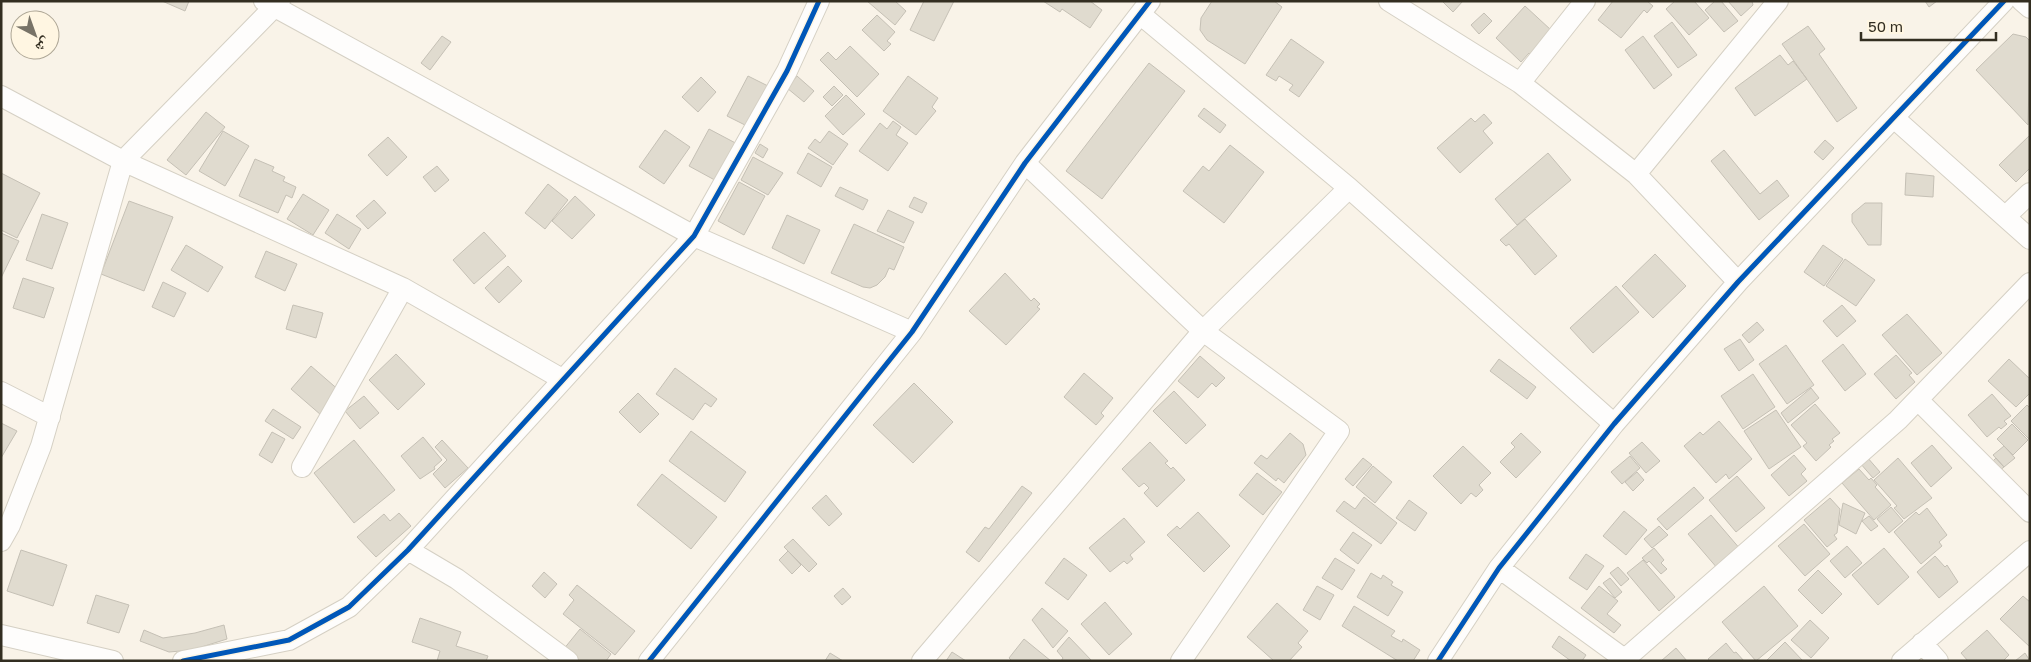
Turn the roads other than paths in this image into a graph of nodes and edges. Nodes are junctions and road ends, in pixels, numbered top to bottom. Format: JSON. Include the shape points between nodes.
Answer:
{"nodes":[{"id":1,"x":819,"y":1,"type":"edge"},
{"id":2,"x":1585,"y":1,"type":"edge"},
{"id":3,"x":1778,"y":1,"type":"edge"},
{"id":4,"x":2004,"y":1,"type":"edge"},
{"id":5,"x":2022,"y":1,"type":"edge"},
{"id":6,"x":1393,"y":2,"type":"edge"},
{"id":7,"x":273,"y":3,"type":"edge"},
{"id":8,"x":1145,"y":8,"type":"edge"},
{"id":9,"x":2030,"y":8,"type":"edge"},
{"id":10,"x":1520,"y":84,"type":"junction"},
{"id":11,"x":1,"y":96,"type":"edge"},
{"id":12,"x":1894,"y":118,"type":"junction"},
{"id":13,"x":123,"y":161,"type":"junction"},
{"id":14,"x":1025,"y":163,"type":"junction"},
{"id":15,"x":1636,"y":174,"type":"junction"},
{"id":16,"x":1350,"y":188,"type":"junction"},
{"id":17,"x":2030,"y":193,"type":"edge"},
{"id":18,"x":2006,"y":216,"type":"junction"},
{"id":19,"x":694,"y":236,"type":"junction"},
{"id":20,"x":2030,"y":239,"type":"edge"},
{"id":21,"x":1738,"y":282,"type":"junction"},
{"id":22,"x":2030,"y":283,"type":"edge"},
{"id":23,"x":403,"y":288,"type":"junction"},
{"id":24,"x":1203,"y":331,"type":"junction"},
{"id":25,"x":912,"y":332,"type":"junction"},
{"id":26,"x":562,"y":379,"type":"junction"},
{"id":27,"x":1,"y":392,"type":"edge"},
{"id":28,"x":1918,"y":400,"type":"junction"},
{"id":29,"x":50,"y":417,"type":"junction"},
{"id":30,"x":1614,"y":424,"type":"junction"},
{"id":31,"x":302,"y":467,"type":"dead end"},
{"id":32,"x":2030,"y":512,"type":"edge"},
{"id":33,"x":1,"y":541,"type":"edge"},
{"id":34,"x":408,"y":550,"type":"junction"},
{"id":35,"x":2030,"y":551,"type":"edge"},
{"id":36,"x":1499,"y":568,"type":"junction"},
{"id":37,"x":1,"y":635,"type":"edge"},
{"id":38,"x":1922,"y":643,"type":"junction"},
{"id":39,"x":1626,"y":660,"type":"edge"},
{"id":40,"x":113,"y":661,"type":"edge"},
{"id":41,"x":183,"y":661,"type":"edge"},
{"id":42,"x":568,"y":661,"type":"edge"},
{"id":43,"x":649,"y":661,"type":"edge"},
{"id":44,"x":922,"y":661,"type":"edge"},
{"id":45,"x":1180,"y":661,"type":"edge"},
{"id":46,"x":1438,"y":661,"type":"edge"},
{"id":47,"x":1902,"y":661,"type":"edge"},
{"id":48,"x":1938,"y":661,"type":"edge"}],
"edges":[{"from":1,"to":19,"type":"street","via":[[787,71]]},
{"from":2,"to":10,"type":"street"},
{"from":3,"to":15,"type":"street"},
{"from":4,"to":12,"type":"street"},
{"from":5,"to":9,"type":"street"},
{"from":6,"to":10,"type":"street"},
{"from":7,"to":13,"type":"street"},
{"from":7,"to":19,"type":"street"},
{"from":8,"to":14,"type":"street"},
{"from":8,"to":16,"type":"street"},
{"from":10,"to":15,"type":"street"},
{"from":11,"to":13,"type":"street"},
{"from":12,"to":18,"type":"street"},
{"from":12,"to":21,"type":"street"},
{"from":13,"to":23,"type":"street"},
{"from":13,"to":29,"type":"street"},
{"from":14,"to":24,"type":"street"},
{"from":14,"to":25,"type":"street"},
{"from":15,"to":21,"type":"street"},
{"from":16,"to":24,"type":"street"},
{"from":16,"to":30,"type":"street"},
{"from":17,"to":18,"type":"street"},
{"from":18,"to":20,"type":"street"},
{"from":19,"to":25,"type":"street"},
{"from":19,"to":26,"type":"street"},
{"from":21,"to":30,"type":"street"},
{"from":22,"to":28,"type":"street"},
{"from":23,"to":26,"type":"street"},
{"from":23,"to":31,"type":"street"},
{"from":24,"to":44,"type":"street"},
{"from":24,"to":45,"type":"street","via":[[1339,431]]},
{"from":25,"to":43,"type":"street"},
{"from":26,"to":34,"type":"street"},
{"from":27,"to":29,"type":"street"},
{"from":28,"to":32,"type":"street"},
{"from":28,"to":39,"type":"street"},
{"from":29,"to":33,"type":"street","via":[[42,446]]},
{"from":30,"to":36,"type":"street"},
{"from":34,"to":41,"type":"street","via":[[349,607],[289,640]]},
{"from":34,"to":42,"type":"street","via":[[457,580]]},
{"from":35,"to":38,"type":"street"},
{"from":36,"to":39,"type":"street"},
{"from":36,"to":46,"type":"street"},
{"from":37,"to":40,"type":"street"},
{"from":38,"to":47,"type":"street"},
{"from":38,"to":48,"type":"street"}]}
